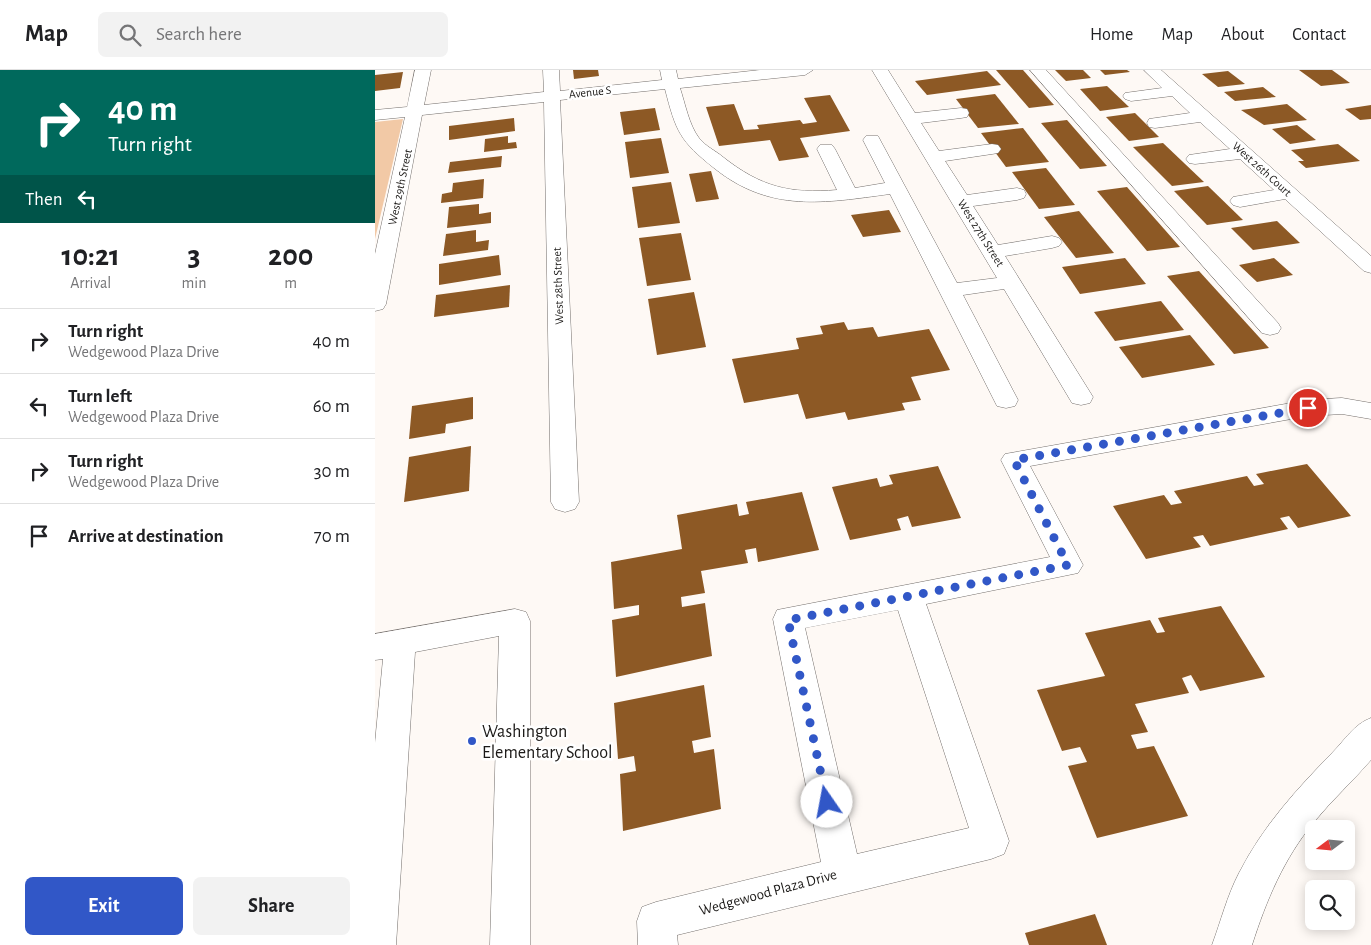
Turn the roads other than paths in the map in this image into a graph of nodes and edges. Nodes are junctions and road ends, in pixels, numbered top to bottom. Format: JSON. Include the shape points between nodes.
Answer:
{"nodes":[{"id":1,"x":423,"y":70,"type":"edge"},
{"id":2,"x":551,"y":70,"type":"edge"},
{"id":3,"x":805,"y":70,"type":"edge"},
{"id":4,"x":881,"y":70,"type":"edge"},
{"id":5,"x":1038,"y":70,"type":"edge"},
{"id":6,"x":1152,"y":70,"type":"edge"},
{"id":7,"x":755,"y":73,"type":"edge"},
{"id":8,"x":669,"y":77,"type":"edge"},
{"id":9,"x":1175,"y":91,"type":"junction"},
{"id":10,"x":552,"y":96,"type":"junction"},
{"id":11,"x":1131,"y":96,"type":"dead end"},
{"id":12,"x":416,"y":110,"type":"junction"},
{"id":13,"x":961,"y":113,"type":"dead end"},
{"id":14,"x":375,"y":115,"type":"edge"},
{"id":15,"x":1204,"y":116,"type":"junction"},
{"id":16,"x":911,"y":119,"type":"junction"},
{"id":17,"x":1155,"y":123,"type":"dead end"},
{"id":18,"x":871,"y":140,"type":"dead end"},
{"id":19,"x":826,"y":149,"type":"dead end"},
{"id":20,"x":992,"y":150,"type":"dead end"},
{"id":21,"x":1244,"y":153,"type":"junction"},
{"id":22,"x":934,"y":157,"type":"junction"},
{"id":23,"x":1195,"y":159,"type":"dead end"},
{"id":24,"x":898,"y":191,"type":"junction"},
{"id":25,"x":1289,"y":193,"type":"junction"},
{"id":26,"x":849,"y":194,"type":"junction"},
{"id":27,"x":1017,"y":194,"type":"dead end"},
{"id":28,"x":1240,"y":201,"type":"dead end"},
{"id":29,"x":961,"y":202,"type":"junction"},
{"id":30,"x":1052,"y":242,"type":"dead end"},
{"id":31,"x":993,"y":252,"type":"junction"},
{"id":32,"x":1371,"y":267,"type":"edge"},
{"id":33,"x":1011,"y":282,"type":"junction"},
{"id":34,"x":949,"y":291,"type":"junction"},
{"id":35,"x":375,"y":304,"type":"edge"},
{"id":36,"x":1270,"y":328,"type":"dead end"},
{"id":37,"x":1081,"y":397,"type":"dead end"},
{"id":38,"x":1006,"y":400,"type":"dead end"},
{"id":39,"x":1371,"y":411,"type":"edge"},
{"id":40,"x":565,"y":502,"type":"dead end"},
{"id":41,"x":909,"y":597,"type":"junction"},
{"id":42,"x":388,"y":644,"type":"edge"},
{"id":43,"x":1371,"y":733,"type":"edge"},
{"id":44,"x":843,"y":876,"type":"junction"},
{"id":45,"x":376,"y":945,"type":"edge"},
{"id":46,"x":510,"y":945,"type":"edge"},
{"id":47,"x":657,"y":945,"type":"edge"},
{"id":48,"x":1233,"y":945,"type":"edge"}],
"edges":[{"from":1,"to":12,"type":"street","name":"West 29th Street"},
{"from":2,"to":10,"type":"street","name":"West 28th Street"},
{"from":3,"to":7,"type":"street","name":"Avenue S"},
{"from":4,"to":16,"type":"street","name":"West 27th Street"},
{"from":5,"to":36,"type":"street"},
{"from":6,"to":9,"type":"street","name":"West 26th Court"},
{"from":7,"to":8,"type":"street","name":"Avenue S"},
{"from":8,"to":10,"type":"street","name":"Avenue S"},
{"from":8,"to":26,"type":"street","via":[[692,139],[734,176],[762,191],[784,196]]},
{"from":9,"to":11,"type":"street"},
{"from":9,"to":15,"type":"street","name":"West 26th Court"},
{"from":10,"to":12,"type":"street","name":"Avenue S"},
{"from":10,"to":40,"type":"street","name":"West 28th Street"},
{"from":12,"to":14,"type":"street","name":"Avenue S"},
{"from":12,"to":35,"type":"street","name":"West 29th Street"},
{"from":13,"to":16,"type":"street"},
{"from":15,"to":17,"type":"street"},
{"from":15,"to":21,"type":"street","name":"West 26th Court"},
{"from":16,"to":22,"type":"street","name":"West 27th Street"},
{"from":18,"to":24,"type":"street"},
{"from":19,"to":26,"type":"street"},
{"from":20,"to":22,"type":"street"},
{"from":21,"to":23,"type":"street"},
{"from":21,"to":25,"type":"street","name":"West 26th Court"},
{"from":22,"to":29,"type":"street","name":"West 27th Street"},
{"from":24,"to":26,"type":"street","via":[[893,188]]},
{"from":24,"to":34,"type":"street"},
{"from":25,"to":28,"type":"street"},
{"from":25,"to":32,"type":"street","name":"West 26th Court"},
{"from":27,"to":29,"type":"street"},
{"from":29,"to":31,"type":"street","name":"West 27th Street"},
{"from":30,"to":31,"type":"street"},
{"from":31,"to":33,"type":"street","name":"West 27th Street"},
{"from":33,"to":34,"type":"street"},
{"from":33,"to":37,"type":"street","name":"West 27th Street"},
{"from":34,"to":38,"type":"street"},
{"from":39,"to":41,"type":"street","name":"Wedgewood Plaza Drive","via":[[1342,406],[1308,408],[1014,460],[1068,565]]},
{"from":41,"to":44,"type":"street","name":"Wedgewood Plaza Drive","via":[[788,620]]},
{"from":41,"to":44,"type":"street","via":[[991,841]]},
{"from":42,"to":45,"type":"street"},
{"from":42,"to":46,"type":"street","via":[[515,621]]},
{"from":43,"to":48,"type":"street","via":[[1300,812],[1274,849],[1252,887]]},
{"from":44,"to":47,"type":"street","name":"Wedgewood Plaza Drive","via":[[655,921]]}]}
